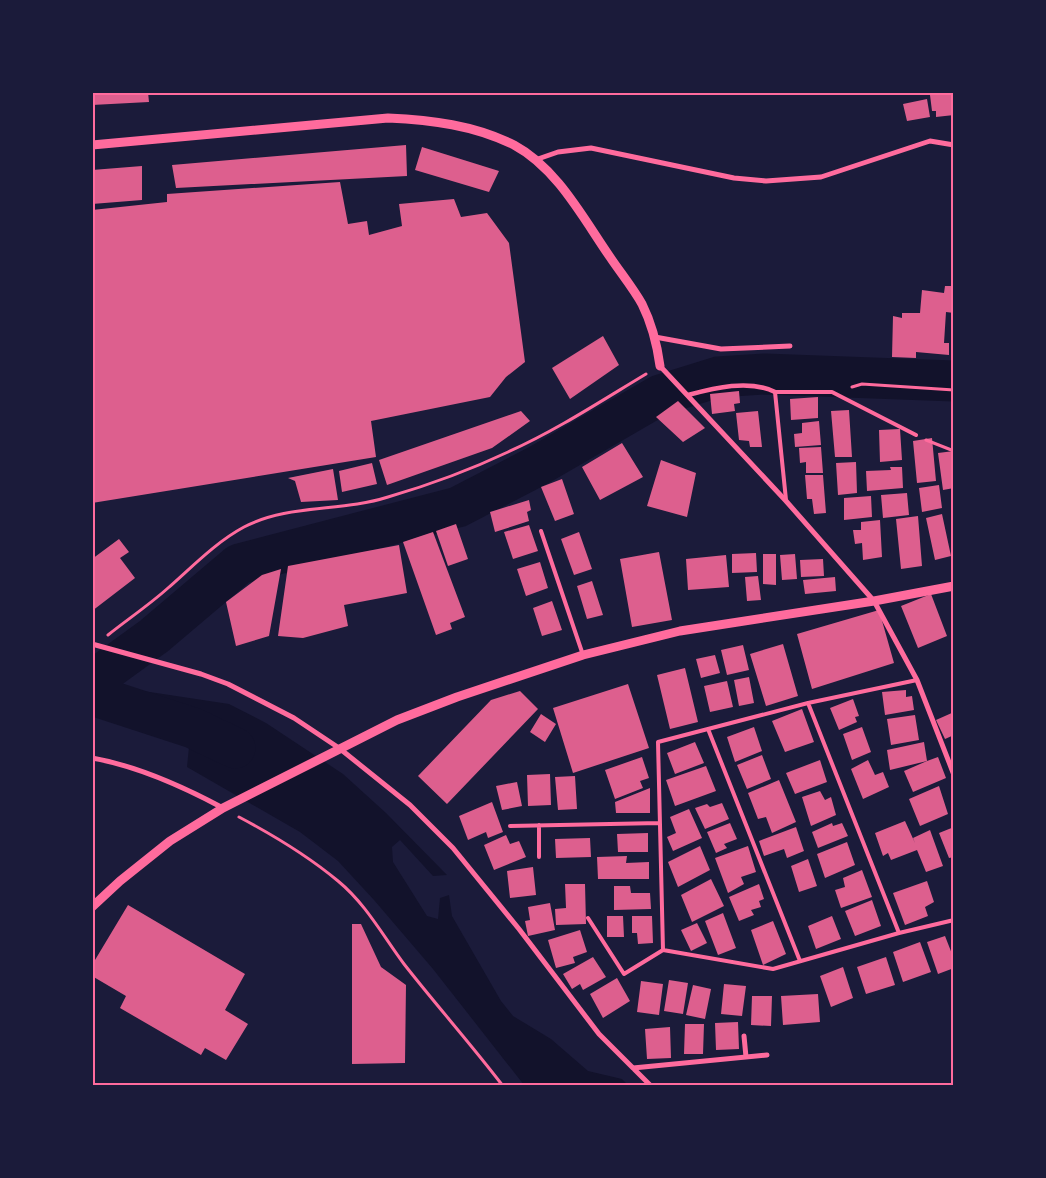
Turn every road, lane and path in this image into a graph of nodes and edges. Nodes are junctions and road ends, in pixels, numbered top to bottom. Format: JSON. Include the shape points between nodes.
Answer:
{"nodes":[{"id":1,"x":92,"y":145,"type":"edge"},
{"id":2,"x":954,"y":145,"type":"edge"},
{"id":3,"x":535,"y":160,"type":"junction"},
{"id":4,"x":656,"y":337,"type":"junction"},
{"id":5,"x":790,"y":346,"type":"dead end"},
{"id":6,"x":660,"y":366,"type":"junction"},
{"id":7,"x":954,"y":390,"type":"edge"},
{"id":8,"x":775,"y":392,"type":"junction"},
{"id":9,"x":832,"y":392,"type":"junction"},
{"id":10,"x":688,"y":395,"type":"junction"},
{"id":11,"x":916,"y":435,"type":"joint"},
{"id":12,"x":954,"y":451,"type":"edge"},
{"id":13,"x":786,"y":501,"type":"junction"},
{"id":14,"x":541,"y":531,"type":"dead end"},
{"id":15,"x":954,"y":586,"type":"edge"},
{"id":16,"x":874,"y":600,"type":"junction"},
{"id":17,"x":94,"y":644,"type":"edge"},
{"id":18,"x":583,"y":656,"type":"junction"},
{"id":19,"x":917,"y":680,"type":"junction"},
{"id":20,"x":808,"y":703,"type":"junction"},
{"id":21,"x":708,"y":729,"type":"junction"},
{"id":22,"x":336,"y":750,"type":"junction"},
{"id":23,"x":92,"y":758,"type":"edge"},
{"id":24,"x":954,"y":775,"type":"edge"},
{"id":25,"x":227,"y":806,"type":"junction"},
{"id":26,"x":660,"y":823,"type":"junction"},
{"id":27,"x":539,"y":825,"type":"junction"},
{"id":28,"x":510,"y":826,"type":"dead end"},
{"id":29,"x":539,"y":856,"type":"dead end"},
{"id":30,"x":92,"y":908,"type":"edge"},
{"id":31,"x":588,"y":918,"type":"dead end"},
{"id":32,"x":954,"y":920,"type":"edge"},
{"id":33,"x":899,"y":933,"type":"junction"},
{"id":34,"x":663,"y":950,"type":"junction"},
{"id":35,"x":800,"y":961,"type":"junction"},
{"id":36,"x":744,"y":1036,"type":"dead end"},
{"id":37,"x":767,"y":1055,"type":"dead end"},
{"id":38,"x":746,"y":1057,"type":"junction"},
{"id":39,"x":633,"y":1068,"type":"junction"},
{"id":40,"x":503,"y":1086,"type":"edge"},
{"id":41,"x":651,"y":1086,"type":"edge"}],
"edges":[{"from":1,"to":3,"type":"street","via":[[388,118],[422,119],[490,135],[515,146]]},
{"from":2,"to":3,"type":"street","via":[[930,140],[821,177],[766,181],[734,178],[591,148],[558,152]]},
{"from":3,"to":4,"type":"street","via":[[560,185],[642,304]]},
{"from":4,"to":5,"type":"street","via":[[721,349]]},
{"from":4,"to":6,"type":"street"},
{"from":6,"to":10,"type":"street"},
{"from":6,"to":17,"type":"path","via":[[572,419],[508,452],[440,480],[337,508],[271,515],[244,527]]},
{"from":7,"to":9,"type":"path","via":[[862,384]]},
{"from":8,"to":9,"type":"lane"},
{"from":8,"to":10,"type":"street","via":[[766,387],[718,387]]},
{"from":8,"to":13,"type":"lane"},
{"from":9,"to":11,"type":"lane"},
{"from":10,"to":13,"type":"street"},
{"from":11,"to":12,"type":"path"},
{"from":13,"to":16,"type":"street"},
{"from":14,"to":18,"type":"lane"},
{"from":15,"to":16,"type":"street"},
{"from":16,"to":18,"type":"street","via":[[680,631]]},
{"from":16,"to":19,"type":"street"},
{"from":17,"to":22,"type":"street","via":[[201,674],[253,696],[294,718]]},
{"from":18,"to":22,"type":"street","via":[[397,720]]},
{"from":19,"to":20,"type":"lane"},
{"from":19,"to":24,"type":"street"},
{"from":20,"to":21,"type":"lane"},
{"from":20,"to":33,"type":"lane"},
{"from":21,"to":26,"type":"lane","via":[[658,742]]},
{"from":21,"to":35,"type":"lane"},
{"from":22,"to":25,"type":"street"},
{"from":22,"to":39,"type":"street","via":[[410,805],[452,848],[599,1034]]},
{"from":23,"to":25,"type":"street","via":[[144,772]]},
{"from":25,"to":30,"type":"street","via":[[164,846]]},
{"from":25,"to":40,"type":"path","via":[[339,882],[377,923],[404,964]]},
{"from":26,"to":27,"type":"lane"},
{"from":26,"to":34,"type":"lane"},
{"from":27,"to":28,"type":"lane"},
{"from":27,"to":29,"type":"lane"},
{"from":31,"to":34,"type":"lane","via":[[624,974]]},
{"from":32,"to":33,"type":"lane"},
{"from":33,"to":35,"type":"lane"},
{"from":34,"to":35,"type":"lane","via":[[773,969]]},
{"from":36,"to":38,"type":"street"},
{"from":37,"to":38,"type":"street"},
{"from":38,"to":39,"type":"street"},
{"from":39,"to":41,"type":"street"}]}
